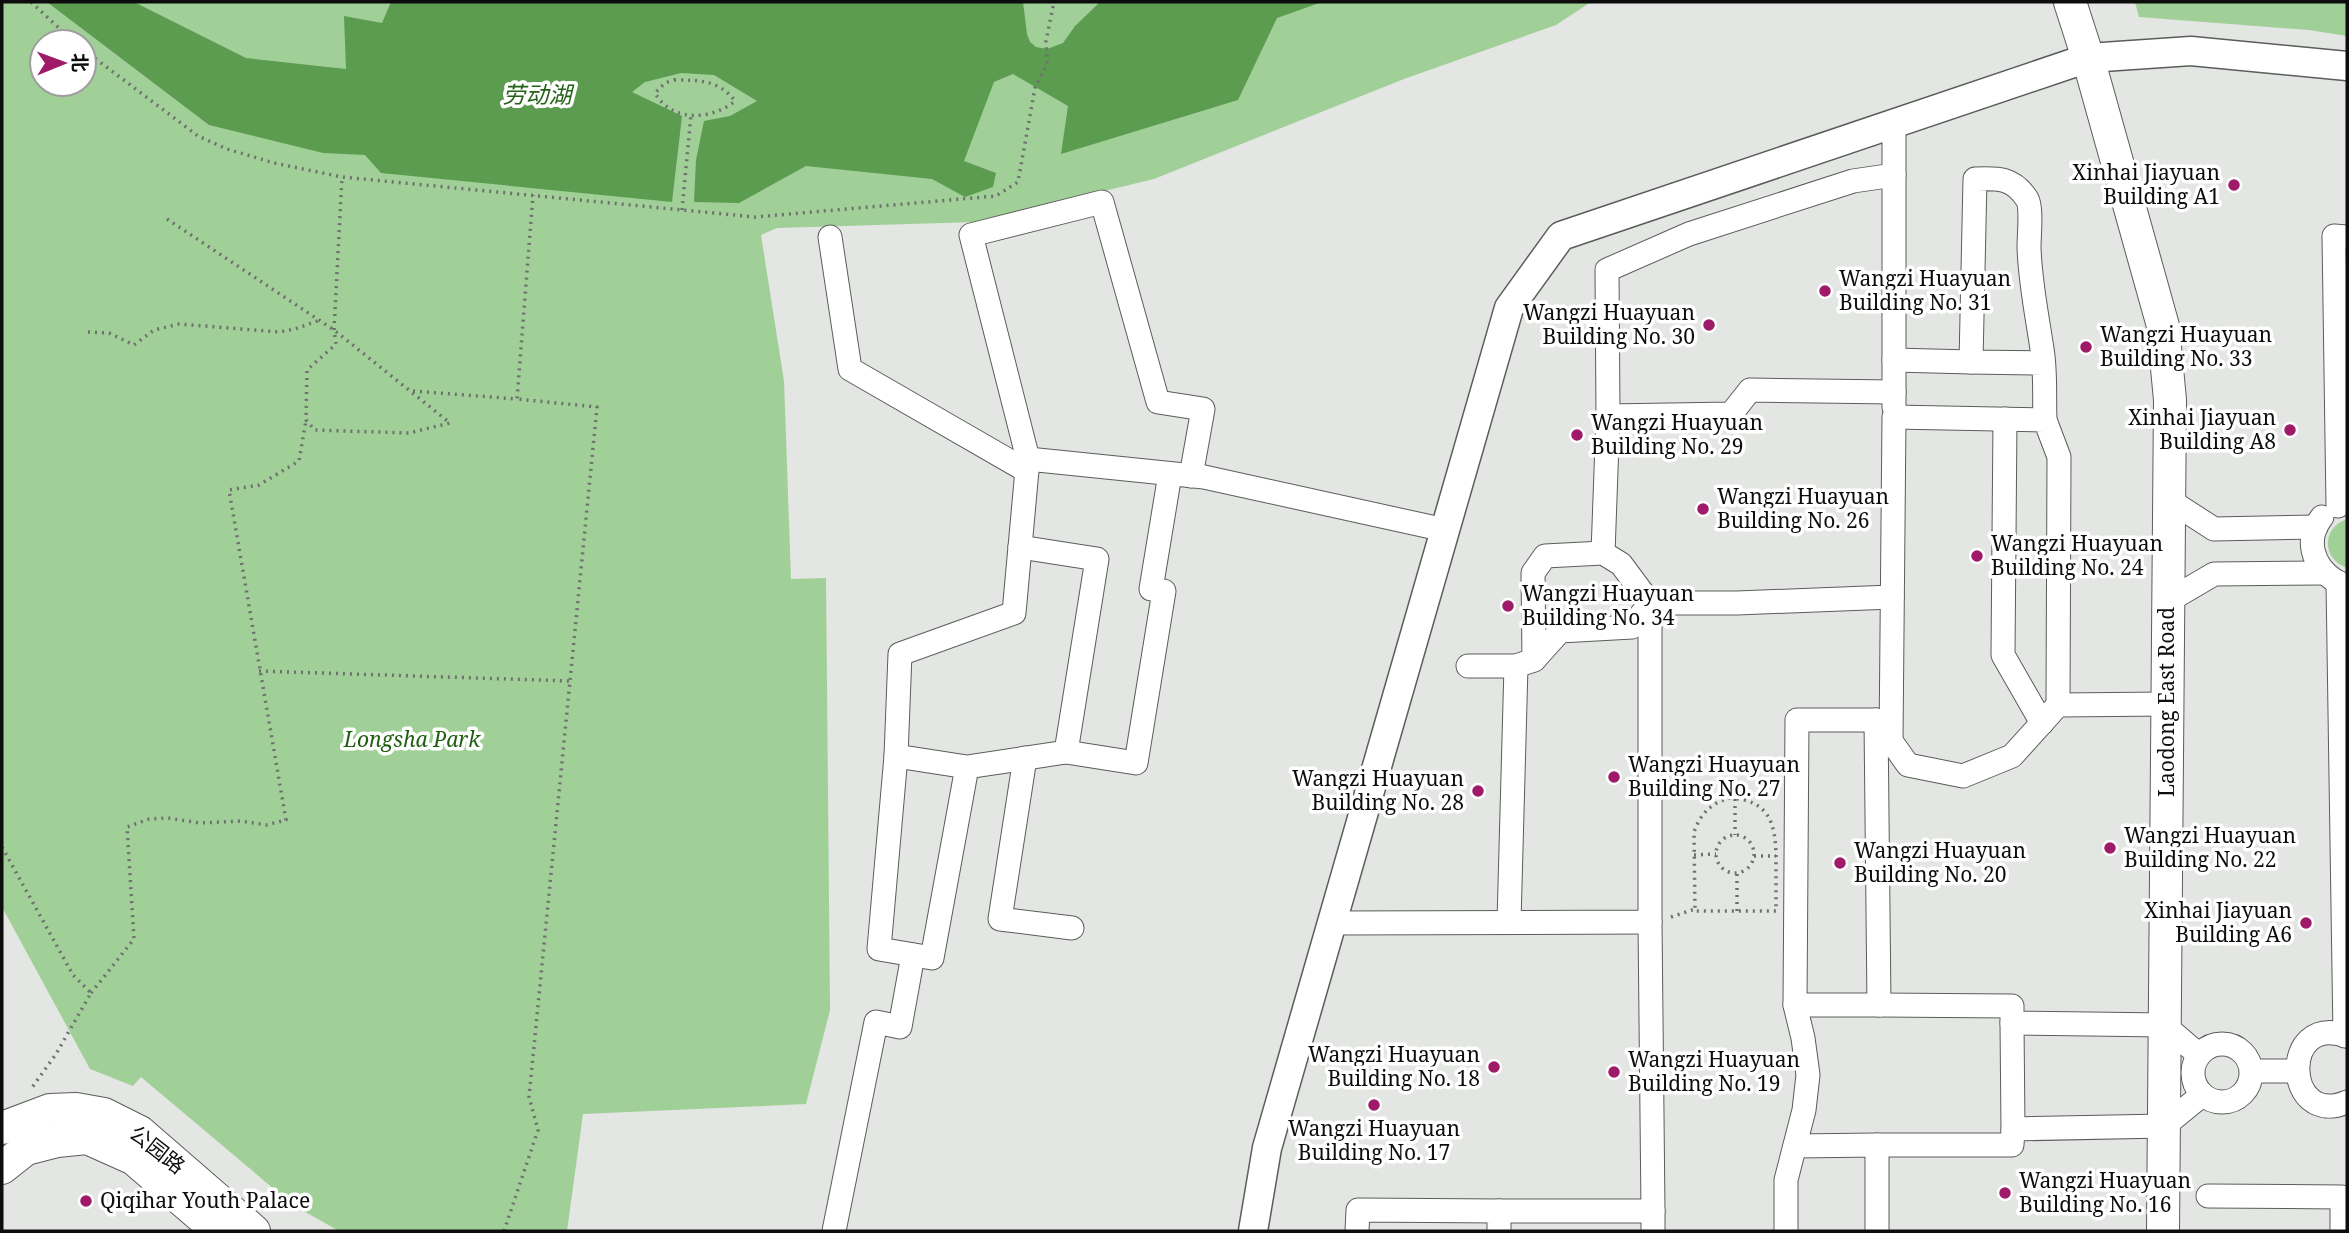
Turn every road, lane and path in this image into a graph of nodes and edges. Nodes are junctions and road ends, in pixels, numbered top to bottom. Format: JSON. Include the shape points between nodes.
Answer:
{"nodes":[{"id":1,"x":31,"y":2,"type":"edge"},
{"id":2,"x":1054,"y":2,"type":"edge"},
{"id":3,"x":2070,"y":2,"type":"edge"},
{"id":4,"x":59,"y":28,"type":"edge"},
{"id":5,"x":2088,"y":58,"type":"junction"},
{"id":6,"x":98,"y":61,"type":"edge"},
{"id":7,"x":2347,"y":66,"type":"edge"},
{"id":8,"x":691,"y":115,"type":"junction"},
{"id":9,"x":1895,"y":123,"type":"junction"},
{"id":10,"x":1894,"y":175,"type":"junction"},
{"id":11,"x":342,"y":177,"type":"junction"},
{"id":12,"x":533,"y":195,"type":"junction"},
{"id":13,"x":682,"y":210,"type":"junction"},
{"id":14,"x":167,"y":219,"type":"dead end"},
{"id":15,"x":830,"y":237,"type":"dead end"},
{"id":16,"x":2347,"y":237,"type":"edge"},
{"id":17,"x":320,"y":320,"type":"junction"},
{"id":18,"x":334,"y":330,"type":"junction"},
{"id":19,"x":88,"y":332,"type":"dead end"},
{"id":20,"x":1894,"y":360,"type":"junction"},
{"id":21,"x":1971,"y":362,"type":"junction"},
{"id":22,"x":2043,"y":363,"type":"junction"},
{"id":23,"x":411,"y":391,"type":"junction"},
{"id":24,"x":1894,"y":392,"type":"junction"},
{"id":25,"x":517,"y":399,"type":"junction"},
{"id":26,"x":1608,"y":416,"type":"junction"},
{"id":27,"x":1894,"y":417,"type":"junction"},
{"id":28,"x":2005,"y":419,"type":"junction"},
{"id":29,"x":306,"y":420,"type":"junction"},
{"id":30,"x":2045,"y":420,"type":"junction"},
{"id":31,"x":1028,"y":465,"type":"junction"},
{"id":32,"x":1181,"y":475,"type":"junction"},
{"id":33,"x":2169,"y":500,"type":"junction"},
{"id":34,"x":2343,"y":505,"type":"edge"},
{"id":35,"x":2316,"y":527,"type":"junction"},
{"id":36,"x":1445,"y":530,"type":"junction"},
{"id":37,"x":1020,"y":547,"type":"junction"},
{"id":38,"x":1603,"y":553,"type":"junction"},
{"id":39,"x":2337,"y":580,"type":"edge"},
{"id":40,"x":1892,"y":597,"type":"junction"},
{"id":41,"x":2168,"y":601,"type":"junction"},
{"id":42,"x":1650,"y":603,"type":"junction"},
{"id":43,"x":1525,"y":663,"type":"junction"},
{"id":44,"x":1468,"y":666,"type":"dead end"},
{"id":45,"x":259,"y":671,"type":"junction"},
{"id":46,"x":570,"y":681,"type":"junction"},
{"id":47,"x":2167,"y":704,"type":"junction"},
{"id":48,"x":2058,"y":705,"type":"junction"},
{"id":49,"x":2344,"y":714,"type":"edge"},
{"id":50,"x":1876,"y":720,"type":"junction"},
{"id":51,"x":2042,"y":723,"type":"junction"},
{"id":52,"x":1891,"y":741,"type":"junction"},
{"id":53,"x":1066,"y":752,"type":"junction"},
{"id":54,"x":897,"y":756,"type":"junction"},
{"id":55,"x":1025,"y":758,"type":"junction"},
{"id":56,"x":967,"y":767,"type":"junction"},
{"id":57,"x":1735,"y":799,"type":"junction"},
{"id":58,"x":1735,"y":835,"type":"junction"},
{"id":59,"x":2,"y":847,"type":"edge"},
{"id":60,"x":1716,"y":854,"type":"junction"},
{"id":61,"x":1693,"y":855,"type":"junction"},
{"id":62,"x":1737,"y":873,"type":"junction"},
{"id":63,"x":1737,"y":911,"type":"junction"},
{"id":64,"x":1509,"y":922,"type":"junction"},
{"id":65,"x":1650,"y":922,"type":"junction"},
{"id":66,"x":1332,"y":923,"type":"junction"},
{"id":67,"x":1072,"y":928,"type":"dead end"},
{"id":68,"x":913,"y":955,"type":"junction"},
{"id":69,"x":90,"y":993,"type":"junction"},
{"id":70,"x":1795,"y":1005,"type":"junction"},
{"id":71,"x":1879,"y":1005,"type":"junction"},
{"id":72,"x":2012,"y":1023,"type":"junction"},
{"id":73,"x":2164,"y":1025,"type":"junction"},
{"id":74,"x":2346,"y":1036,"type":"edge"},
{"id":75,"x":56,"y":1054,"type":"dead end"},
{"id":76,"x":2199,"y":1055,"type":"junction"},
{"id":77,"x":2296,"y":1071,"type":"junction"},
{"id":78,"x":2252,"y":1072,"type":"junction"},
{"id":79,"x":2202,"y":1095,"type":"junction"},
{"id":80,"x":2347,"y":1102,"type":"edge"},
{"id":81,"x":2164,"y":1126,"type":"junction"},
{"id":82,"x":2,"y":1127,"type":"edge"},
{"id":83,"x":2013,"y":1129,"type":"junction"},
{"id":84,"x":1795,"y":1146,"type":"junction"},
{"id":85,"x":1877,"y":1146,"type":"junction"},
{"id":86,"x":2,"y":1168,"type":"edge"},
{"id":87,"x":2208,"y":1196,"type":"dead end"},
{"id":88,"x":1499,"y":1221,"type":"edge"},
{"id":89,"x":1653,"y":1221,"type":"edge"},
{"id":90,"x":218,"y":1231,"type":"edge"},
{"id":91,"x":254,"y":1231,"type":"edge"},
{"id":92,"x":504,"y":1231,"type":"edge"},
{"id":93,"x":834,"y":1231,"type":"edge"},
{"id":94,"x":1253,"y":1231,"type":"edge"},
{"id":95,"x":1357,"y":1231,"type":"edge"},
{"id":96,"x":1786,"y":1231,"type":"edge"},
{"id":97,"x":1877,"y":1231,"type":"edge"},
{"id":98,"x":2163,"y":1231,"type":"edge"},
{"id":99,"x":2342,"y":1231,"type":"edge"}],
"edges":[{"from":1,"to":4,"type":"path"},
{"from":2,"to":13,"type":"path","via":[[1046,41],[1047,64],[1035,88],[1018,182],[996,196],[755,217]]},
{"from":3,"to":5,"type":"main road","name":"Laodong East Road"},
{"from":5,"to":7,"type":"street","via":[[2191,51]]},
{"from":5,"to":9,"type":"street"},
{"from":5,"to":33,"type":"main road","name":"Laodong East Road","via":[[2163,326],[2170,400]]},
{"from":6,"to":11,"type":"path","via":[[198,136],[274,163]]},
{"from":8,"to":8,"type":"path","via":[[708,116],[735,101],[715,84],[696,80],[674,80],[655,93],[661,103]]},
{"from":8,"to":13,"type":"path"},
{"from":9,"to":10,"type":"street"},
{"from":9,"to":36,"type":"street","via":[[1561,236],[1509,308]]},
{"from":10,"to":20,"type":"street"},
{"from":10,"to":26,"type":"street","via":[[1853,181],[1702,230],[1607,270]]},
{"from":11,"to":12,"type":"path"},
{"from":11,"to":18,"type":"path"},
{"from":12,"to":13,"type":"path"},
{"from":12,"to":25,"type":"path"},
{"from":14,"to":17,"type":"path"},
{"from":15,"to":31,"type":"street","via":[[850,369]]},
{"from":16,"to":34,"type":"street","via":[[2334,236]]},
{"from":17,"to":18,"type":"path"},
{"from":17,"to":19,"type":"path","via":[[279,332],[179,324],[154,330],[134,345],[109,333]]},
{"from":18,"to":23,"type":"path"},
{"from":18,"to":29,"type":"path","via":[[336,344],[307,370]]},
{"from":20,"to":21,"type":"street"},
{"from":20,"to":24,"type":"street"},
{"from":21,"to":22,"type":"street"},
{"from":21,"to":22,"type":"street","via":[[1975,179],[2001,178],[2016,186],[2028,201],[2029,253]]},
{"from":22,"to":30,"type":"street"},
{"from":23,"to":25,"type":"path"},
{"from":23,"to":29,"type":"path","via":[[450,423],[409,433],[380,433],[315,430]]},
{"from":24,"to":26,"type":"street","via":[[1750,390],[1731,414]]},
{"from":24,"to":27,"type":"street"},
{"from":25,"to":46,"type":"path","via":[[597,407]]},
{"from":26,"to":38,"type":"street"},
{"from":27,"to":28,"type":"street"},
{"from":27,"to":40,"type":"street"},
{"from":28,"to":30,"type":"street"},
{"from":28,"to":51,"type":"street","via":[[2003,655]]},
{"from":29,"to":45,"type":"path","via":[[299,461],[259,485],[229,490]]},
{"from":30,"to":48,"type":"street","via":[[2059,457]]},
{"from":31,"to":32,"type":"street"},
{"from":31,"to":32,"type":"street","via":[[971,235],[1102,202],[1158,402],[1203,409]]},
{"from":31,"to":37,"type":"street"},
{"from":32,"to":36,"type":"street"},
{"from":32,"to":53,"type":"street","via":[[1151,589],[1164,591],[1136,764]]},
{"from":33,"to":35,"type":"street","via":[[2214,529]]},
{"from":33,"to":41,"type":"main road","name":"Laodong East Road"},
{"from":34,"to":35,"type":"street","via":[[2328,511]]},
{"from":35,"to":39,"type":"street","via":[[2314,558]]},
{"from":36,"to":66,"type":"street"},
{"from":37,"to":53,"type":"street","via":[[1097,559]]},
{"from":37,"to":54,"type":"street","via":[[1014,613],[900,654]]},
{"from":38,"to":42,"type":"street","via":[[1621,564]]},
{"from":38,"to":43,"type":"street","via":[[1545,556],[1533,573]]},
{"from":39,"to":41,"type":"street","via":[[2214,574]]},
{"from":39,"to":49,"type":"street"},
{"from":40,"to":42,"type":"street"},
{"from":40,"to":52,"type":"street"},
{"from":41,"to":47,"type":"main road","name":"Laodong East Road"},
{"from":42,"to":43,"type":"street","via":[[1632,627],[1560,631]]},
{"from":42,"to":65,"type":"street"},
{"from":43,"to":44,"type":"street"},
{"from":43,"to":64,"type":"street"},
{"from":45,"to":46,"type":"path"},
{"from":45,"to":69,"type":"path","via":[[286,820],[266,825],[168,818],[127,827],[134,939]]},
{"from":46,"to":92,"type":"path","via":[[529,1097],[538,1130]]},
{"from":47,"to":48,"type":"street"},
{"from":47,"to":73,"type":"main road","name":"Laodong East Road"},
{"from":48,"to":51,"type":"street"},
{"from":49,"to":74,"type":"street"},
{"from":50,"to":52,"type":"street"},
{"from":50,"to":70,"type":"street","via":[[1797,720]]},
{"from":50,"to":71,"type":"street"},
{"from":51,"to":52,"type":"street","via":[[2012,756],[1963,776],[1908,765]]},
{"from":53,"to":55,"type":"street"},
{"from":54,"to":56,"type":"street"},
{"from":54,"to":68,"type":"street","via":[[879,949]]},
{"from":55,"to":56,"type":"street"},
{"from":55,"to":67,"type":"street","via":[[1000,919]]},
{"from":56,"to":68,"type":"street","via":[[932,958]]},
{"from":57,"to":58,"type":"path"},
{"from":57,"to":61,"type":"path","via":[[1717,802],[1698,819]]},
{"from":57,"to":63,"type":"path","via":[[1756,804],[1766,812],[1776,836],[1776,911]]},
{"from":58,"to":60,"type":"path","via":[[1721,841]]},
{"from":58,"to":62,"type":"path","via":[[1750,842],[1754,854],[1750,866]]},
{"from":59,"to":69,"type":"path","via":[[73,975]]},
{"from":60,"to":61,"type":"path"},
{"from":60,"to":62,"type":"path","via":[[1723,869]]},
{"from":61,"to":63,"type":"path","via":[[1695,911]]},
{"from":62,"to":63,"type":"path"},
{"from":64,"to":65,"type":"street"},
{"from":64,"to":66,"type":"street"},
{"from":65,"to":89,"type":"street"},
{"from":66,"to":94,"type":"street","via":[[1268,1148]]},
{"from":68,"to":93,"type":"street","via":[[900,1027],[876,1022]]},
{"from":69,"to":75,"type":"path"},
{"from":70,"to":71,"type":"street"},
{"from":70,"to":84,"type":"street","via":[[1808,1075]]},
{"from":71,"to":72,"type":"street","via":[[2012,1006]]},
{"from":72,"to":73,"type":"street"},
{"from":72,"to":83,"type":"street"},
{"from":73,"to":76,"type":"street"},
{"from":73,"to":81,"type":"main road","name":"Laodong East Road"},
{"from":74,"to":77,"type":"street","via":[[2327,1033],[2315,1037],[2299,1054]]},
{"from":76,"to":78,"type":"street","via":[[2216,1044],[2236,1047],[2244,1053]]},
{"from":76,"to":79,"type":"street","via":[[2193,1074]]},
{"from":77,"to":78,"type":"street"},
{"from":77,"to":80,"type":"street","via":[[2309,1098],[2332,1106]]},
{"from":78,"to":79,"type":"street","via":[[2247,1089],[2233,1101],[2215,1102]]},
{"from":79,"to":81,"type":"street"},
{"from":81,"to":83,"type":"street"},
{"from":81,"to":98,"type":"main road","name":"Laodong East Road"},
{"from":82,"to":91,"type":"main road","name":"公园路","via":[[50,1110],[104,1114],[140,1132]]},
{"from":83,"to":85,"type":"street","via":[[2012,1145]]},
{"from":84,"to":85,"type":"street"},
{"from":84,"to":96,"type":"street","via":[[1786,1180]]},
{"from":85,"to":97,"type":"street"},
{"from":86,"to":90,"type":"main road","via":[[26,1149],[87,1138],[134,1159]]},
{"from":87,"to":99,"type":"street","via":[[2342,1196]]},
{"from":88,"to":89,"type":"street"},
{"from":88,"to":95,"type":"street","via":[[1358,1210]]}]}
